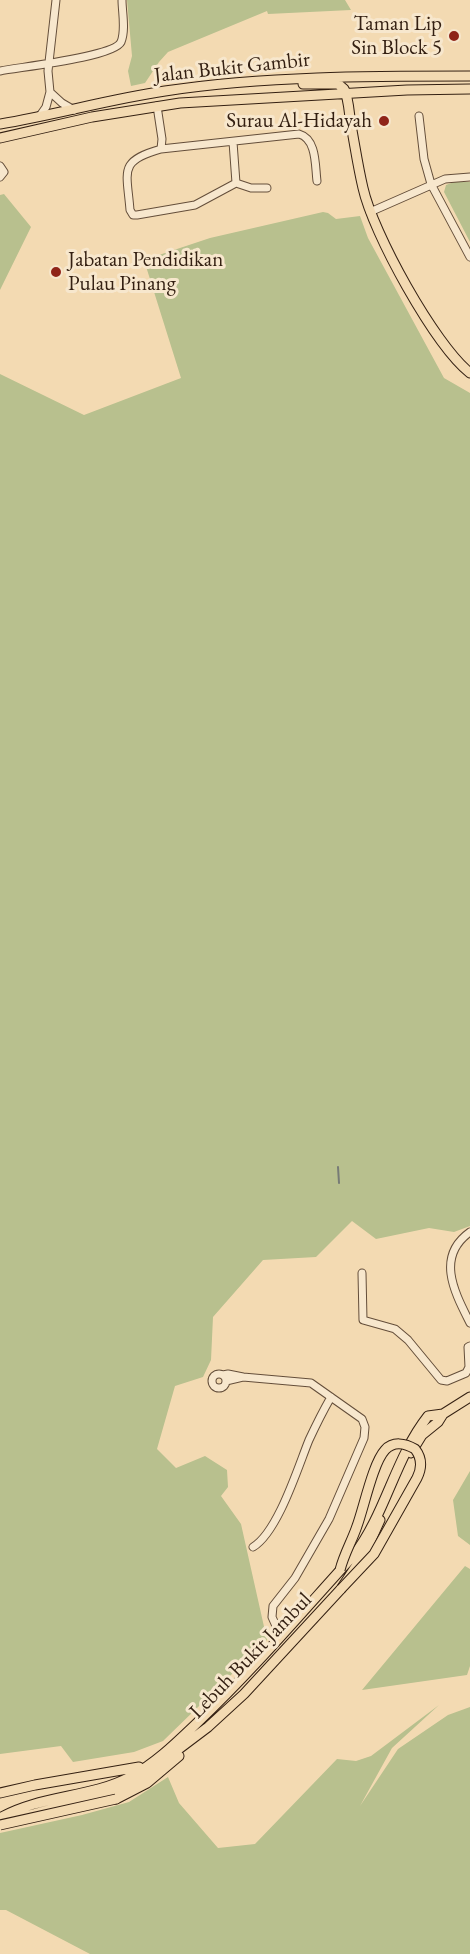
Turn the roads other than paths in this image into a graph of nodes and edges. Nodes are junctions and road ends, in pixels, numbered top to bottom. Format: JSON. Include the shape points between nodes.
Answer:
{"nodes":[{"id":1,"x":56,"y":0,"type":"edge"},
{"id":2,"x":122,"y":0,"type":"edge"},
{"id":3,"x":49,"y":63,"type":"junction"},
{"id":4,"x":0,"y":71,"type":"edge"},
{"id":5,"x":372,"y":75,"type":"junction"},
{"id":6,"x":470,"y":76,"type":"edge"},
{"id":7,"x":297,"y":78,"type":"junction"},
{"id":8,"x":470,"y":89,"type":"edge"},
{"id":9,"x":50,"y":92,"type":"junction"},
{"id":10,"x":346,"y":94,"type":"junction"},
{"id":11,"x":154,"y":107,"type":"junction"},
{"id":12,"x":74,"y":110,"type":"junction"},
{"id":13,"x":419,"y":116,"type":"dead end"},
{"id":14,"x":38,"y":118,"type":"junction"},
{"id":15,"x":0,"y":124,"type":"edge"},
{"id":16,"x":0,"y":138,"type":"edge"},
{"id":17,"x":233,"y":142,"type":"junction"},
{"id":18,"x":161,"y":150,"type":"junction"},
{"id":19,"x":0,"y":166,"type":"edge"},
{"id":20,"x":0,"y":177,"type":"edge"},
{"id":21,"x":470,"y":177,"type":"edge"},
{"id":22,"x":317,"y":182,"type":"dead end"},
{"id":23,"x":236,"y":183,"type":"junction"},
{"id":24,"x":431,"y":184,"type":"junction"},
{"id":25,"x":267,"y":188,"type":"dead end"},
{"id":26,"x":370,"y":212,"type":"junction"},
{"id":27,"x":470,"y":257,"type":"edge"},
{"id":28,"x":470,"y":373,"type":"edge"},
{"id":29,"x":470,"y":1232,"type":"edge"},
{"id":30,"x":362,"y":1273,"type":"dead end"},
{"id":31,"x":470,"y":1323,"type":"edge"},
{"id":32,"x":470,"y":1346,"type":"edge"},
{"id":33,"x":224,"y":1378,"type":"dead end"},
{"id":34,"x":331,"y":1397,"type":"junction"},
{"id":35,"x":470,"y":1397,"type":"edge"},
{"id":36,"x":443,"y":1414,"type":"junction"},
{"id":37,"x":253,"y":1547,"type":"dead end"},
{"id":38,"x":340,"y":1570,"type":"junction"},
{"id":39,"x":341,"y":1589,"type":"junction"},
{"id":40,"x":285,"y":1630,"type":"junction"},
{"id":41,"x":208,"y":1727,"type":"junction"},
{"id":42,"x":150,"y":1764,"type":"junction"},
{"id":43,"x":0,"y":1793,"type":"edge"},
{"id":44,"x":0,"y":1818,"type":"edge"},
{"id":45,"x":0,"y":1826,"type":"edge"}],
"edges":[{"from":1,"to":3,"type":"street"},
{"from":2,"to":3,"type":"street","via":[[123,31],[117,47]]},
{"from":3,"to":4,"type":"street"},
{"from":3,"to":9,"type":"street"},
{"from":5,"to":6,"type":"main road","name":"Jalan Bukit Gambir"},
{"from":5,"to":7,"type":"main road","name":"Jalan Bukit Gambir"},
{"from":5,"to":10,"type":"main road","via":[[350,85]]},
{"from":7,"to":10,"type":"main road","via":[[303,84],[338,84]]},
{"from":7,"to":12,"type":"main road","name":"Jalan Bukit Gambir","via":[[163,91]]},
{"from":8,"to":10,"type":"main road","name":"Jalan Bukit Gambir"},
{"from":9,"to":12,"type":"street"},
{"from":9,"to":14,"type":"street"},
{"from":10,"to":11,"type":"main road","name":"Jalan Bukit Gambir"},
{"from":10,"to":26,"type":"main road"},
{"from":11,"to":16,"type":"main road","name":"Jalan Bukit Gambir"},
{"from":11,"to":18,"type":"street"},
{"from":12,"to":14,"type":"main road","name":"Jalan Bukit Gambir"},
{"from":13,"to":24,"type":"street"},
{"from":14,"to":15,"type":"main road","name":"Jalan Bukit Gambir"},
{"from":17,"to":18,"type":"street"},
{"from":17,"to":22,"type":"street","via":[[307,136]]},
{"from":17,"to":23,"type":"street"},
{"from":18,"to":23,"type":"street","via":[[140,155],[129,164],[133,215],[195,205]]},
{"from":19,"to":20,"type":"street","via":[[4,172]]},
{"from":21,"to":24,"type":"street"},
{"from":23,"to":25,"type":"street"},
{"from":24,"to":26,"type":"street"},
{"from":24,"to":27,"type":"street"},
{"from":26,"to":28,"type":"main road","via":[[425,314],[451,354]]},
{"from":29,"to":31,"type":"street","via":[[455,1249],[450,1271]]},
{"from":30,"to":32,"type":"street","via":[[363,1320],[395,1329],[441,1380],[466,1373]]},
{"from":33,"to":34,"type":"street","via":[[228,1374],[305,1381]]},
{"from":34,"to":37,"type":"street","via":[[282,1507],[260,1543]]},
{"from":34,"to":40,"type":"street","via":[[362,1419],[363,1438],[329,1519],[295,1578],[273,1606],[276,1626]]},
{"from":35,"to":36,"type":"main road","name":"Lebuh Bukit Jambul"},
{"from":36,"to":38,"type":"main road","name":"Lebuh Bukit Jambul","via":[[428,1416],[408,1444],[366,1536]]},
{"from":36,"to":39,"type":"main road","name":"Lebuh Bukit Jambul","via":[[412,1451],[366,1551]]},
{"from":38,"to":39,"type":"main road","bridge":true,"via":[[383,1451],[394,1444],[415,1449],[420,1458],[417,1478],[374,1554]]},
{"from":38,"to":40,"type":"main road","name":"Lebuh Bukit Jambul"},
{"from":39,"to":41,"type":"main road","name":"Lebuh Bukit Jambul","via":[[244,1694]]},
{"from":40,"to":42,"type":"main road","name":"Lebuh Bukit Jambul","via":[[227,1695]]},
{"from":41,"to":45,"type":"main road","name":"Lebuh Bukit Jambul","via":[[131,1785],[25,1814]]},
{"from":41,"to":45,"type":"main road","bridge":true,"via":[[165,1770],[116,1799]]},
{"from":42,"to":43,"type":"main road"},
{"from":42,"to":44,"type":"main road","name":"Lebuh Bukit Jambul","via":[[112,1786],[23,1808]]}]}
